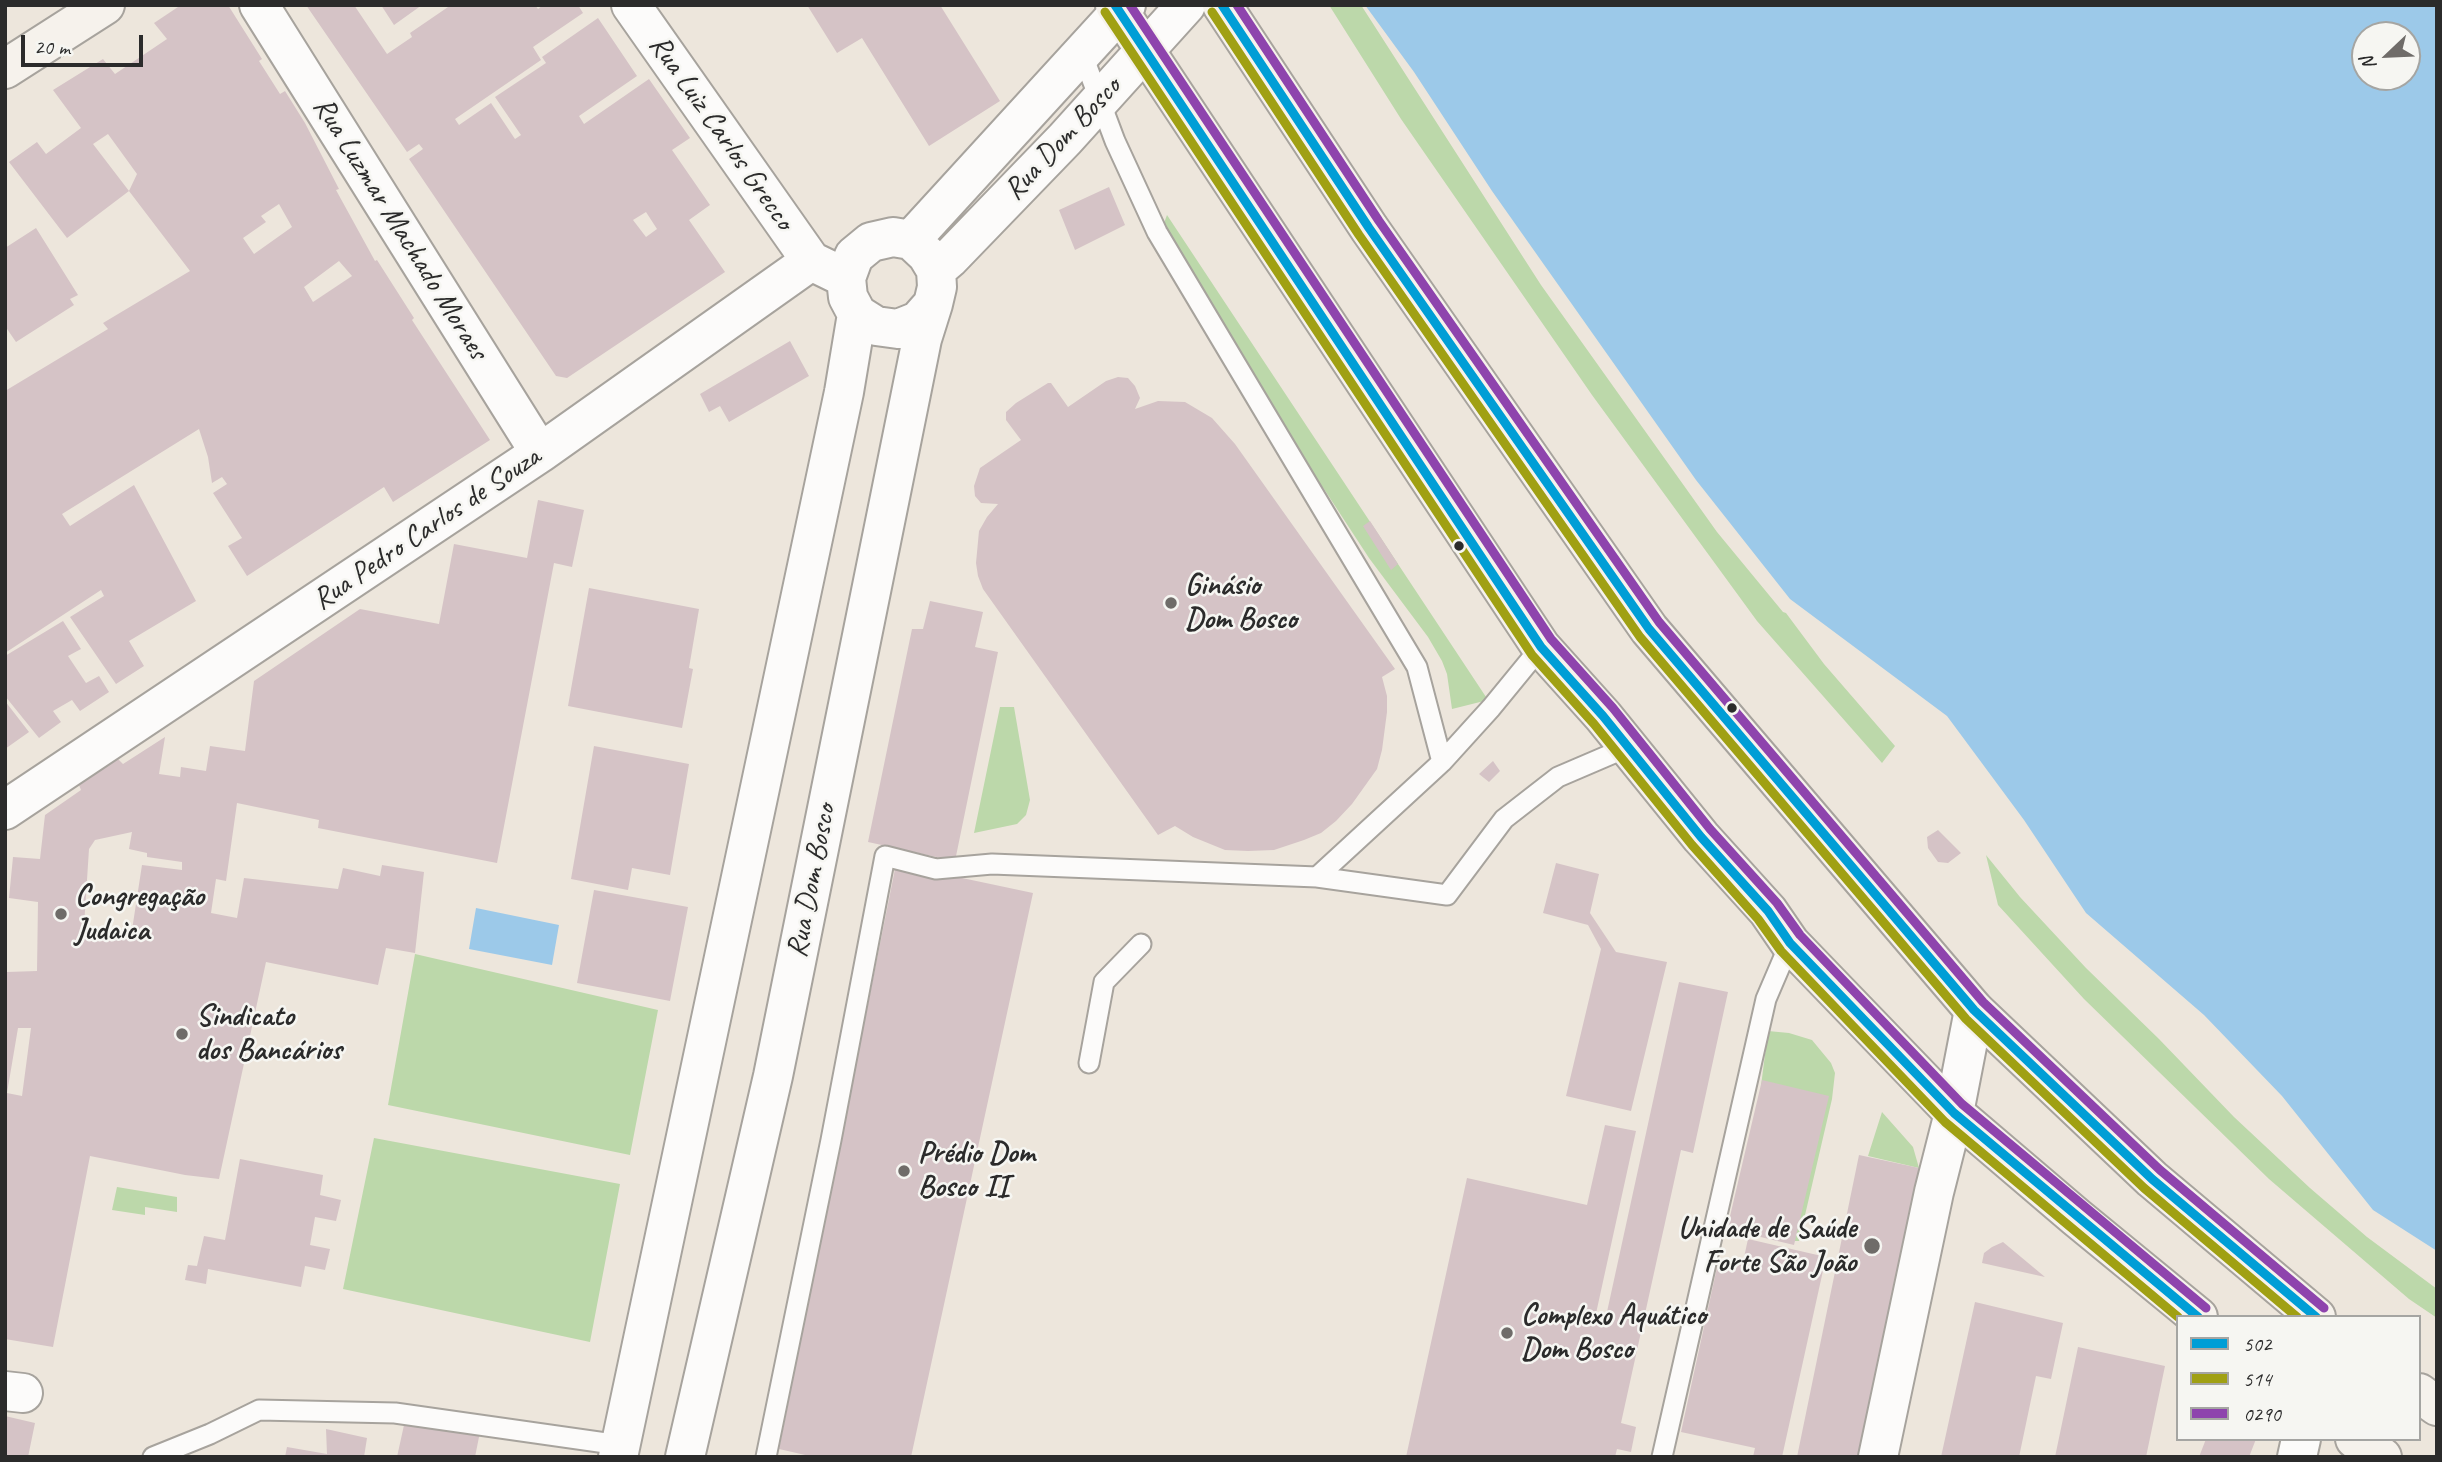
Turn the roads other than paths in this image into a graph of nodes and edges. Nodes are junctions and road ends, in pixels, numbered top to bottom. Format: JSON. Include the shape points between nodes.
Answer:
{"nodes":[{"id":1,"x":105,"y":5,"type":"edge"},
{"id":2,"x":259,"y":5,"type":"edge"},
{"id":3,"x":631,"y":5,"type":"edge"},
{"id":4,"x":1186,"y":5,"type":"edge"},
{"id":5,"x":1222,"y":5,"type":"edge"},
{"id":6,"x":1120,"y":8,"type":"edge"},
{"id":7,"x":1146,"y":50,"type":"junction"},
{"id":8,"x":1082,"y":53,"type":"junction"},
{"id":9,"x":5,"y":69,"type":"edge"},
{"id":10,"x":1101,"y":100,"type":"junction"},
{"id":11,"x":911,"y":240,"type":"junction"},
{"id":12,"x":811,"y":261,"type":"junction"},
{"id":13,"x":846,"y":278,"type":"junction"},
{"id":14,"x":934,"y":287,"type":"junction"},
{"id":15,"x":857,"y":314,"type":"junction"},
{"id":16,"x":540,"y":453,"type":"junction"},
{"id":17,"x":1541,"y":647,"type":"junction"},
{"id":18,"x":1628,"y":747,"type":"junction"},
{"id":19,"x":1442,"y":762,"type":"junction"},
{"id":20,"x":5,"y":810,"type":"edge"},
{"id":21,"x":1317,"y":877,"type":"junction"},
{"id":22,"x":1790,"y":943,"type":"junction"},
{"id":23,"x":1141,"y":944,"type":"dead end"},
{"id":24,"x":1974,"y":1010,"type":"junction"},
{"id":25,"x":1089,"y":1063,"type":"dead end"},
{"id":26,"x":1954,"y":1113,"type":"junction"},
{"id":27,"x":2196,"y":1315,"type":"edge"},
{"id":28,"x":2314,"y":1315,"type":"edge"},
{"id":29,"x":2421,"y":1395,"type":"edge"},
{"id":30,"x":2437,"y":1406,"type":"edge"},
{"id":31,"x":2359,"y":1441,"type":"edge"},
{"id":32,"x":619,"y":1451,"type":"edge"},
{"id":33,"x":153,"y":1457,"type":"edge"},
{"id":34,"x":685,"y":1457,"type":"edge"},
{"id":35,"x":766,"y":1457,"type":"edge"},
{"id":36,"x":1662,"y":1457,"type":"edge"},
{"id":37,"x":1878,"y":1457,"type":"edge"},
{"id":38,"x":2382,"y":1457,"type":"edge"}],
"edges":[{"from":1,"to":9,"type":"main road"},
{"from":2,"to":16,"type":"street","name":"Rua Luzmar Machado Moraes"},
{"from":3,"to":12,"type":"street","name":"Rua Luiz Carlos Grecco"},
{"from":4,"to":7,"type":"street","name":"Rua Dom Bosco"},
{"from":5,"to":24,"type":"main road","via":[[1369,228],[1649,629]]},
{"from":6,"to":7,"type":"main road"},
{"from":6,"to":8,"type":"street","name":"Rua Dom Bosco"},
{"from":7,"to":10,"type":"street","name":"Rua Dom Bosco"},
{"from":7,"to":17,"type":"main road"},
{"from":8,"to":10,"type":"lane"},
{"from":8,"to":11,"type":"street","name":"Rua Dom Bosco"},
{"from":10,"to":14,"type":"street","name":"Rua Dom Bosco","via":[[950,258]]},
{"from":10,"to":19,"type":"lane","via":[[1157,232],[1417,667]]},
{"from":11,"to":13,"type":"street","via":[[893,237],[871,242],[854,256]]},
{"from":11,"to":14,"type":"street","via":[[927,255]]},
{"from":12,"to":13,"type":"street"},
{"from":12,"to":16,"type":"street","name":"Rua Pedro Carlos de Souza"},
{"from":13,"to":15,"type":"street","via":[[848,297]]},
{"from":14,"to":15,"type":"street","via":[[918,321],[898,329],[876,327]]},
{"from":14,"to":34,"type":"street","name":"Rua Dom Bosco","via":[[773,1076]]},
{"from":15,"to":32,"type":"street"},
{"from":16,"to":20,"type":"street","name":"Rua Pedro Carlos de Souza"},
{"from":17,"to":18,"type":"main road"},
{"from":17,"to":19,"type":"lane"},
{"from":18,"to":21,"type":"lane","via":[[1558,777],[1504,819],[1447,895]]},
{"from":18,"to":22,"type":"main road"},
{"from":19,"to":21,"type":"lane"},
{"from":21,"to":35,"type":"lane","via":[[992,864],[936,869],[885,856]]},
{"from":22,"to":26,"type":"main road"},
{"from":22,"to":36,"type":"lane","via":[[1766,999]]},
{"from":23,"to":25,"type":"lane","via":[[1104,982]]},
{"from":24,"to":26,"type":"street"},
{"from":24,"to":28,"type":"main road","via":[[2152,1179]]},
{"from":26,"to":27,"type":"main road"},
{"from":26,"to":37,"type":"street"},
{"from":29,"to":30,"type":"main road"},
{"from":31,"to":38,"type":"main road"},
{"from":32,"to":33,"type":"lane","via":[[396,1413],[259,1410]]}]}
